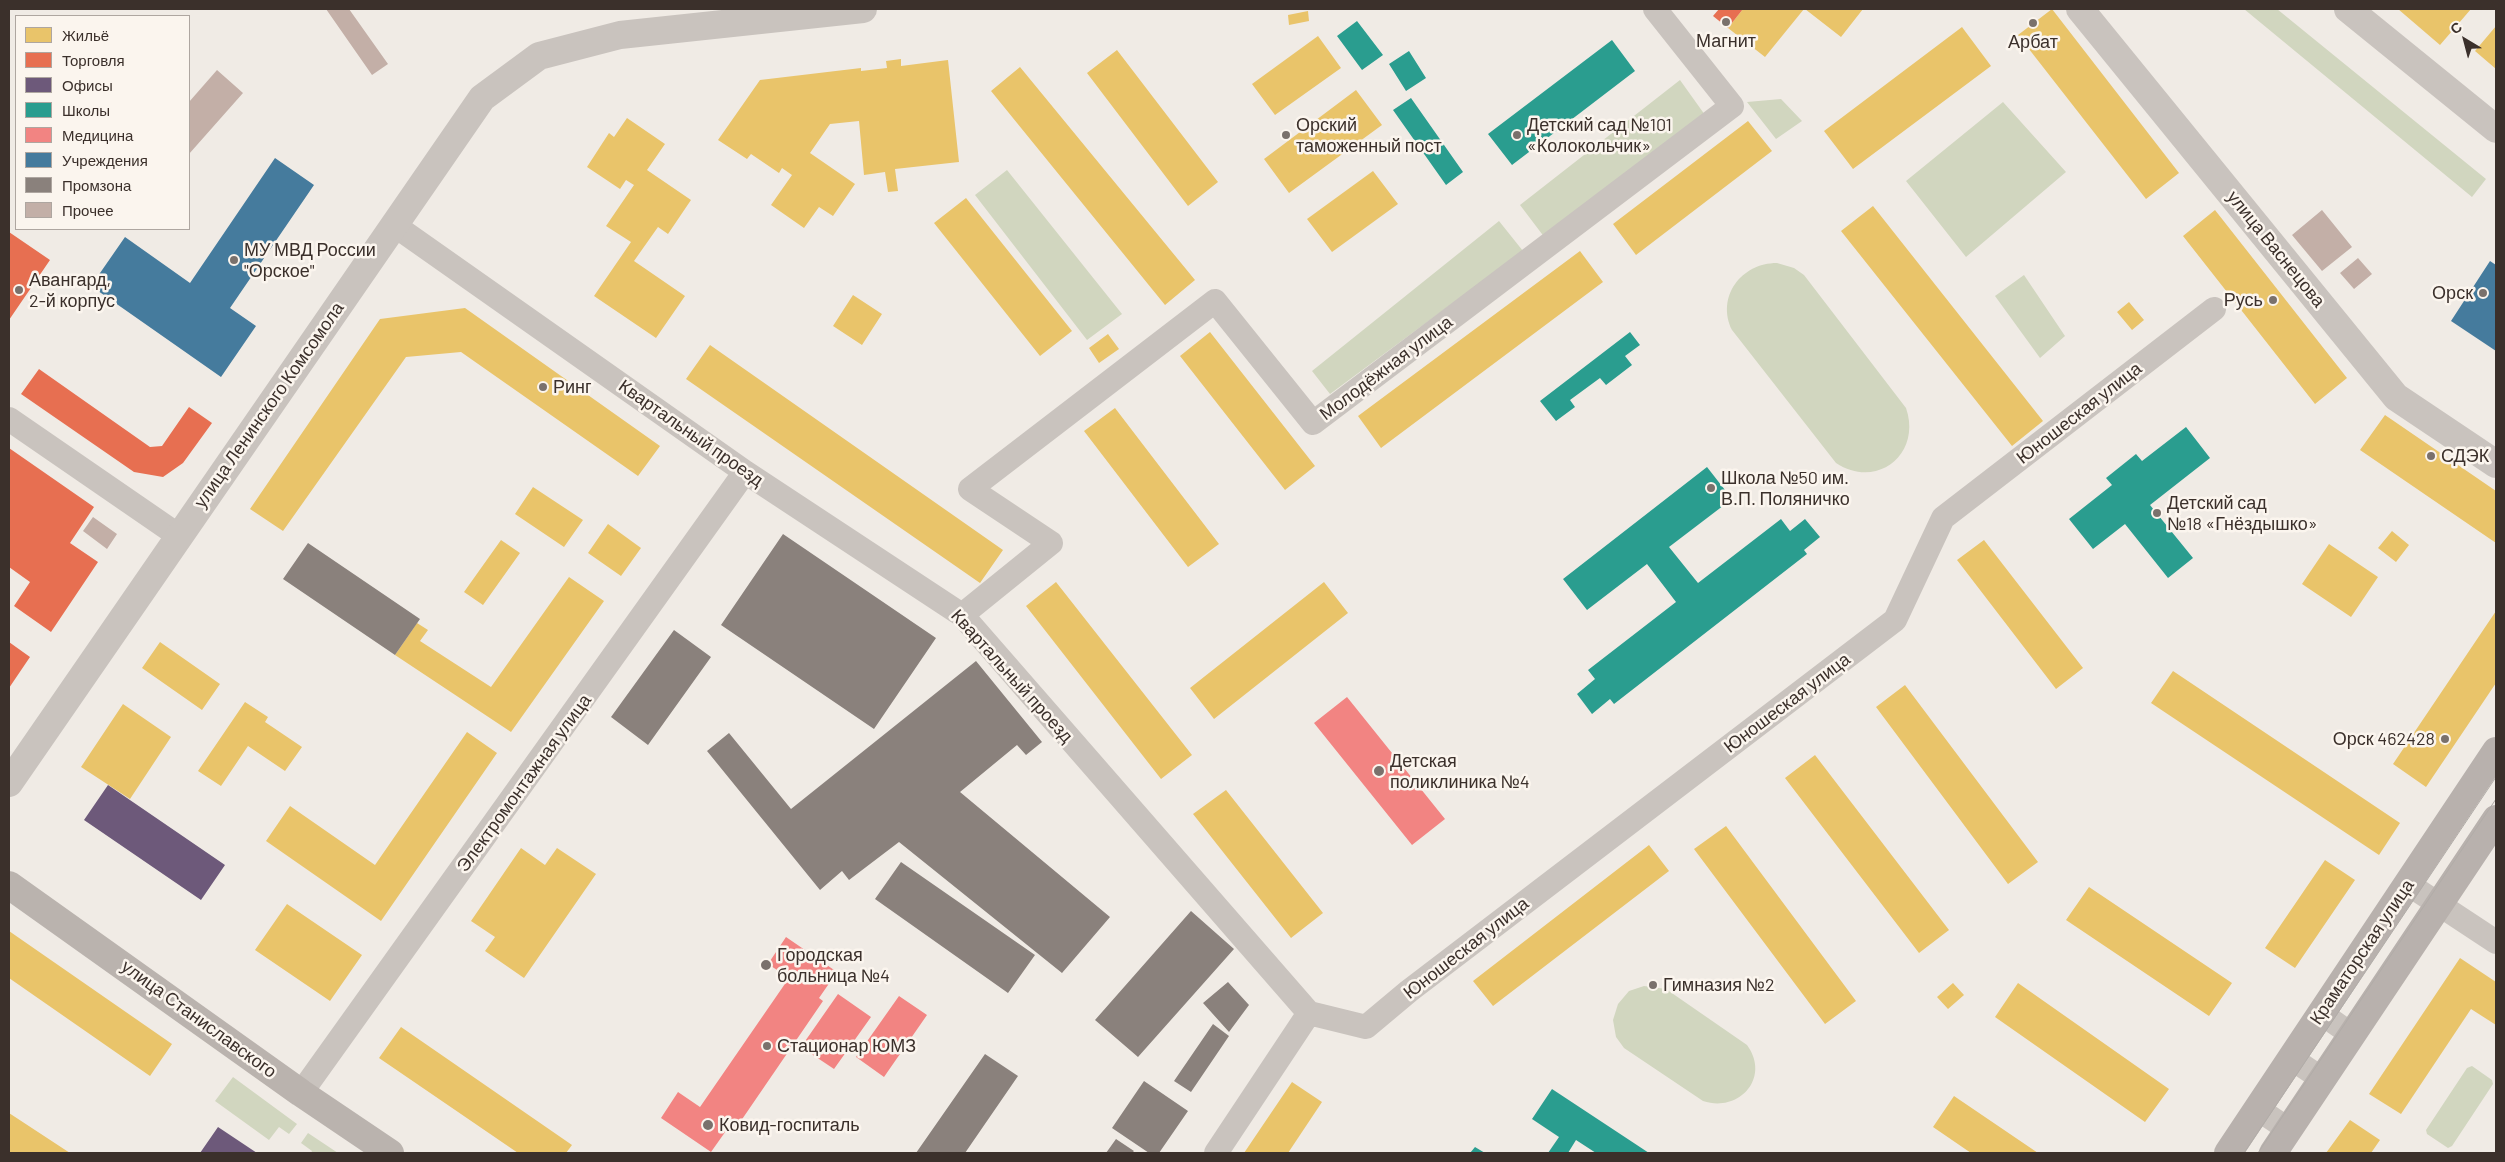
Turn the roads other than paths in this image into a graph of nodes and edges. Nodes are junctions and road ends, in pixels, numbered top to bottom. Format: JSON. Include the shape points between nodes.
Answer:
{"nodes":[{"id":1,"x":863,"y":9,"type":"edge"},
{"id":2,"x":1655,"y":9,"type":"edge"},
{"id":3,"x":2080,"y":9,"type":"edge"},
{"id":4,"x":2348,"y":9,"type":"edge"},
{"id":5,"x":2496,"y":129,"type":"edge"},
{"id":6,"x":394,"y":225,"type":"junction"},
{"id":7,"x":2214,"y":309,"type":"dead end"},
{"id":8,"x":9,"y":419,"type":"edge"},
{"id":9,"x":2496,"y":464,"type":"edge"},
{"id":10,"x":745,"y":472,"type":"junction"},
{"id":11,"x":179,"y":536,"type":"junction"},
{"id":12,"x":962,"y":615,"type":"junction"},
{"id":13,"x":2496,"y":751,"type":"edge"},
{"id":14,"x":9,"y":783,"type":"edge"},
{"id":15,"x":2496,"y":819,"type":"edge"},
{"id":16,"x":2408,"y":884,"type":"junction"},
{"id":17,"x":9,"y":885,"type":"edge"},
{"id":18,"x":2439,"y":904,"type":"junction"},
{"id":19,"x":2496,"y":942,"type":"edge"},
{"id":20,"x":1309,"y":1013,"type":"junction"},
{"id":21,"x":2321,"y":1013,"type":"junction"},
{"id":22,"x":2352,"y":1035,"type":"junction"},
{"id":23,"x":2291,"y":1058,"type":"junction"},
{"id":24,"x":2322,"y":1079,"type":"junction"},
{"id":25,"x":301,"y":1093,"type":"junction"},
{"id":26,"x":2258,"y":1109,"type":"junction"},
{"id":27,"x":2288,"y":1130,"type":"junction"},
{"id":28,"x":390,"y":1153,"type":"edge"},
{"id":29,"x":1216,"y":1153,"type":"edge"},
{"id":30,"x":2228,"y":1153,"type":"edge"},
{"id":31,"x":2273,"y":1153,"type":"edge"}],
"edges":[{"from":1,"to":6,"type":"street","name":"улица Ленинского Комсомола","via":[[620,35],[539,56],[482,98]]},
{"from":2,"to":12,"type":"street","name":"Молодёжная улица","via":[[1732,106],[1313,423],[1216,301],[970,489],[1051,543]]},
{"from":3,"to":9,"type":"street","name":"улица Васнецова","via":[[2396,398]]},
{"from":4,"to":5,"type":"street"},
{"from":6,"to":10,"type":"street","name":"Квартальный проезд"},
{"from":6,"to":11,"type":"street","name":"улица Ленинского Комсомола"},
{"from":7,"to":20,"type":"street","name":"Юношеская улица","via":[[1943,518],[1896,620],[1366,1026]]},
{"from":8,"to":11,"type":"street"},
{"from":10,"to":12,"type":"street","name":"Квартальный проезд"},
{"from":10,"to":25,"type":"street","name":"Электромонтажная улица"},
{"from":11,"to":14,"type":"street","name":"улица Ленинского Комсомола"},
{"from":12,"to":20,"type":"street","name":"Квартальный проезд"},
{"from":13,"to":16,"type":"main road","name":"Краматорская улица"},
{"from":15,"to":18,"type":"main road"},
{"from":16,"to":18,"type":"street"},
{"from":16,"to":21,"type":"main road","name":"Краматорская улица"},
{"from":17,"to":25,"type":"main road","name":"улица Станиславского"},
{"from":18,"to":19,"type":"street"},
{"from":18,"to":22,"type":"main road"},
{"from":20,"to":29,"type":"street"},
{"from":21,"to":22,"type":"street"},
{"from":21,"to":23,"type":"main road","name":"Краматорская улица"},
{"from":22,"to":24,"type":"main road"},
{"from":23,"to":24,"type":"street"},
{"from":23,"to":26,"type":"main road","name":"Краматорская улица"},
{"from":24,"to":27,"type":"main road"},
{"from":25,"to":28,"type":"main road","name":"улица Станиславского"},
{"from":26,"to":27,"type":"street"},
{"from":26,"to":30,"type":"main road","name":"Краматорская улица"},
{"from":27,"to":31,"type":"main road"}]}
